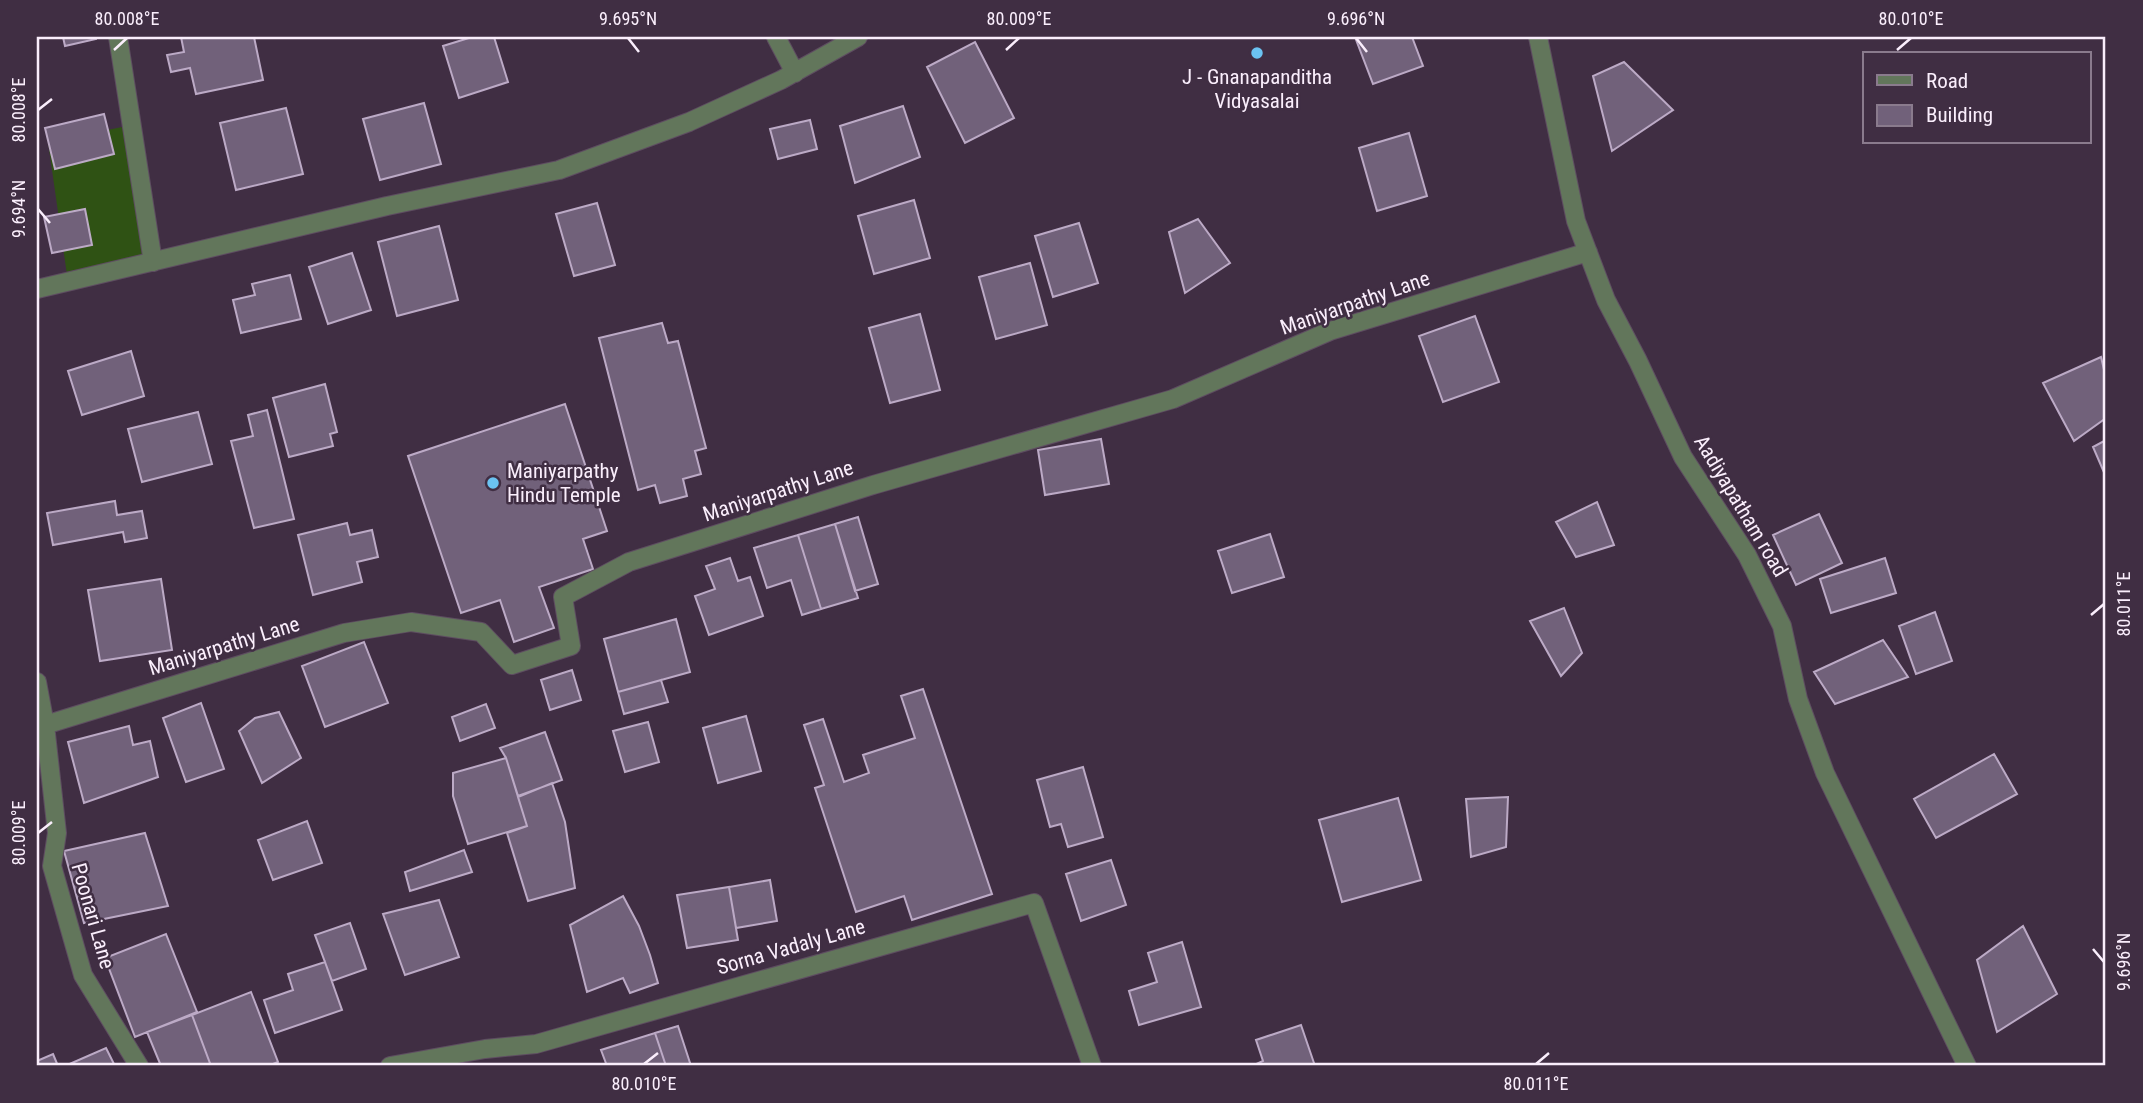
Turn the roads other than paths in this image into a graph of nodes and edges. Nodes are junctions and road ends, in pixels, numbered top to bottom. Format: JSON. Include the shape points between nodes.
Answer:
{"nodes":[{"id":1,"x":118,"y":37,"type":"edge"},
{"id":2,"x":776,"y":37,"type":"edge"},
{"id":3,"x":858,"y":37,"type":"edge"},
{"id":4,"x":1538,"y":37,"type":"edge"},
{"id":5,"x":795,"y":73,"type":"junction"},
{"id":6,"x":1588,"y":252,"type":"junction"},
{"id":7,"x":153,"y":262,"type":"junction"},
{"id":8,"x":37,"y":289,"type":"edge"},
{"id":9,"x":37,"y":682,"type":"edge"},
{"id":10,"x":45,"y":725,"type":"junction"},
{"id":11,"x":139,"y":1066,"type":"edge"},
{"id":12,"x":390,"y":1066,"type":"edge"},
{"id":13,"x":1092,"y":1066,"type":"edge"},
{"id":14,"x":1967,"y":1066,"type":"edge"}],
"edges":[{"from":1,"to":7,"type":"street"},
{"from":2,"to":5,"type":"street"},
{"from":3,"to":5,"type":"street"},
{"from":4,"to":6,"type":"street","name":"Aadiyapatham road","via":[[1576,221]]},
{"from":5,"to":7,"type":"street","via":[[690,122],[559,170]]},
{"from":6,"to":10,"type":"street","name":"Maniyarpathy Lane","via":[[1330,331],[1173,399],[873,485],[629,562],[564,597],[571,646],[512,665],[481,632],[411,622],[344,633]]},
{"from":6,"to":14,"type":"street","name":"Aadiyapatham road","via":[[1606,300],[1683,457],[1747,555],[1782,626],[1798,699],[1825,773]]},
{"from":7,"to":8,"type":"street"},
{"from":9,"to":10,"type":"street","name":"Poonari Lane"},
{"from":10,"to":11,"type":"street","name":"Poonari Lane","via":[[57,832],[52,866],[55,878],[83,975]]},
{"from":12,"to":13,"type":"street","name":"Sorna Vadaly Lane","via":[[536,1044],[1034,903]]}]}
